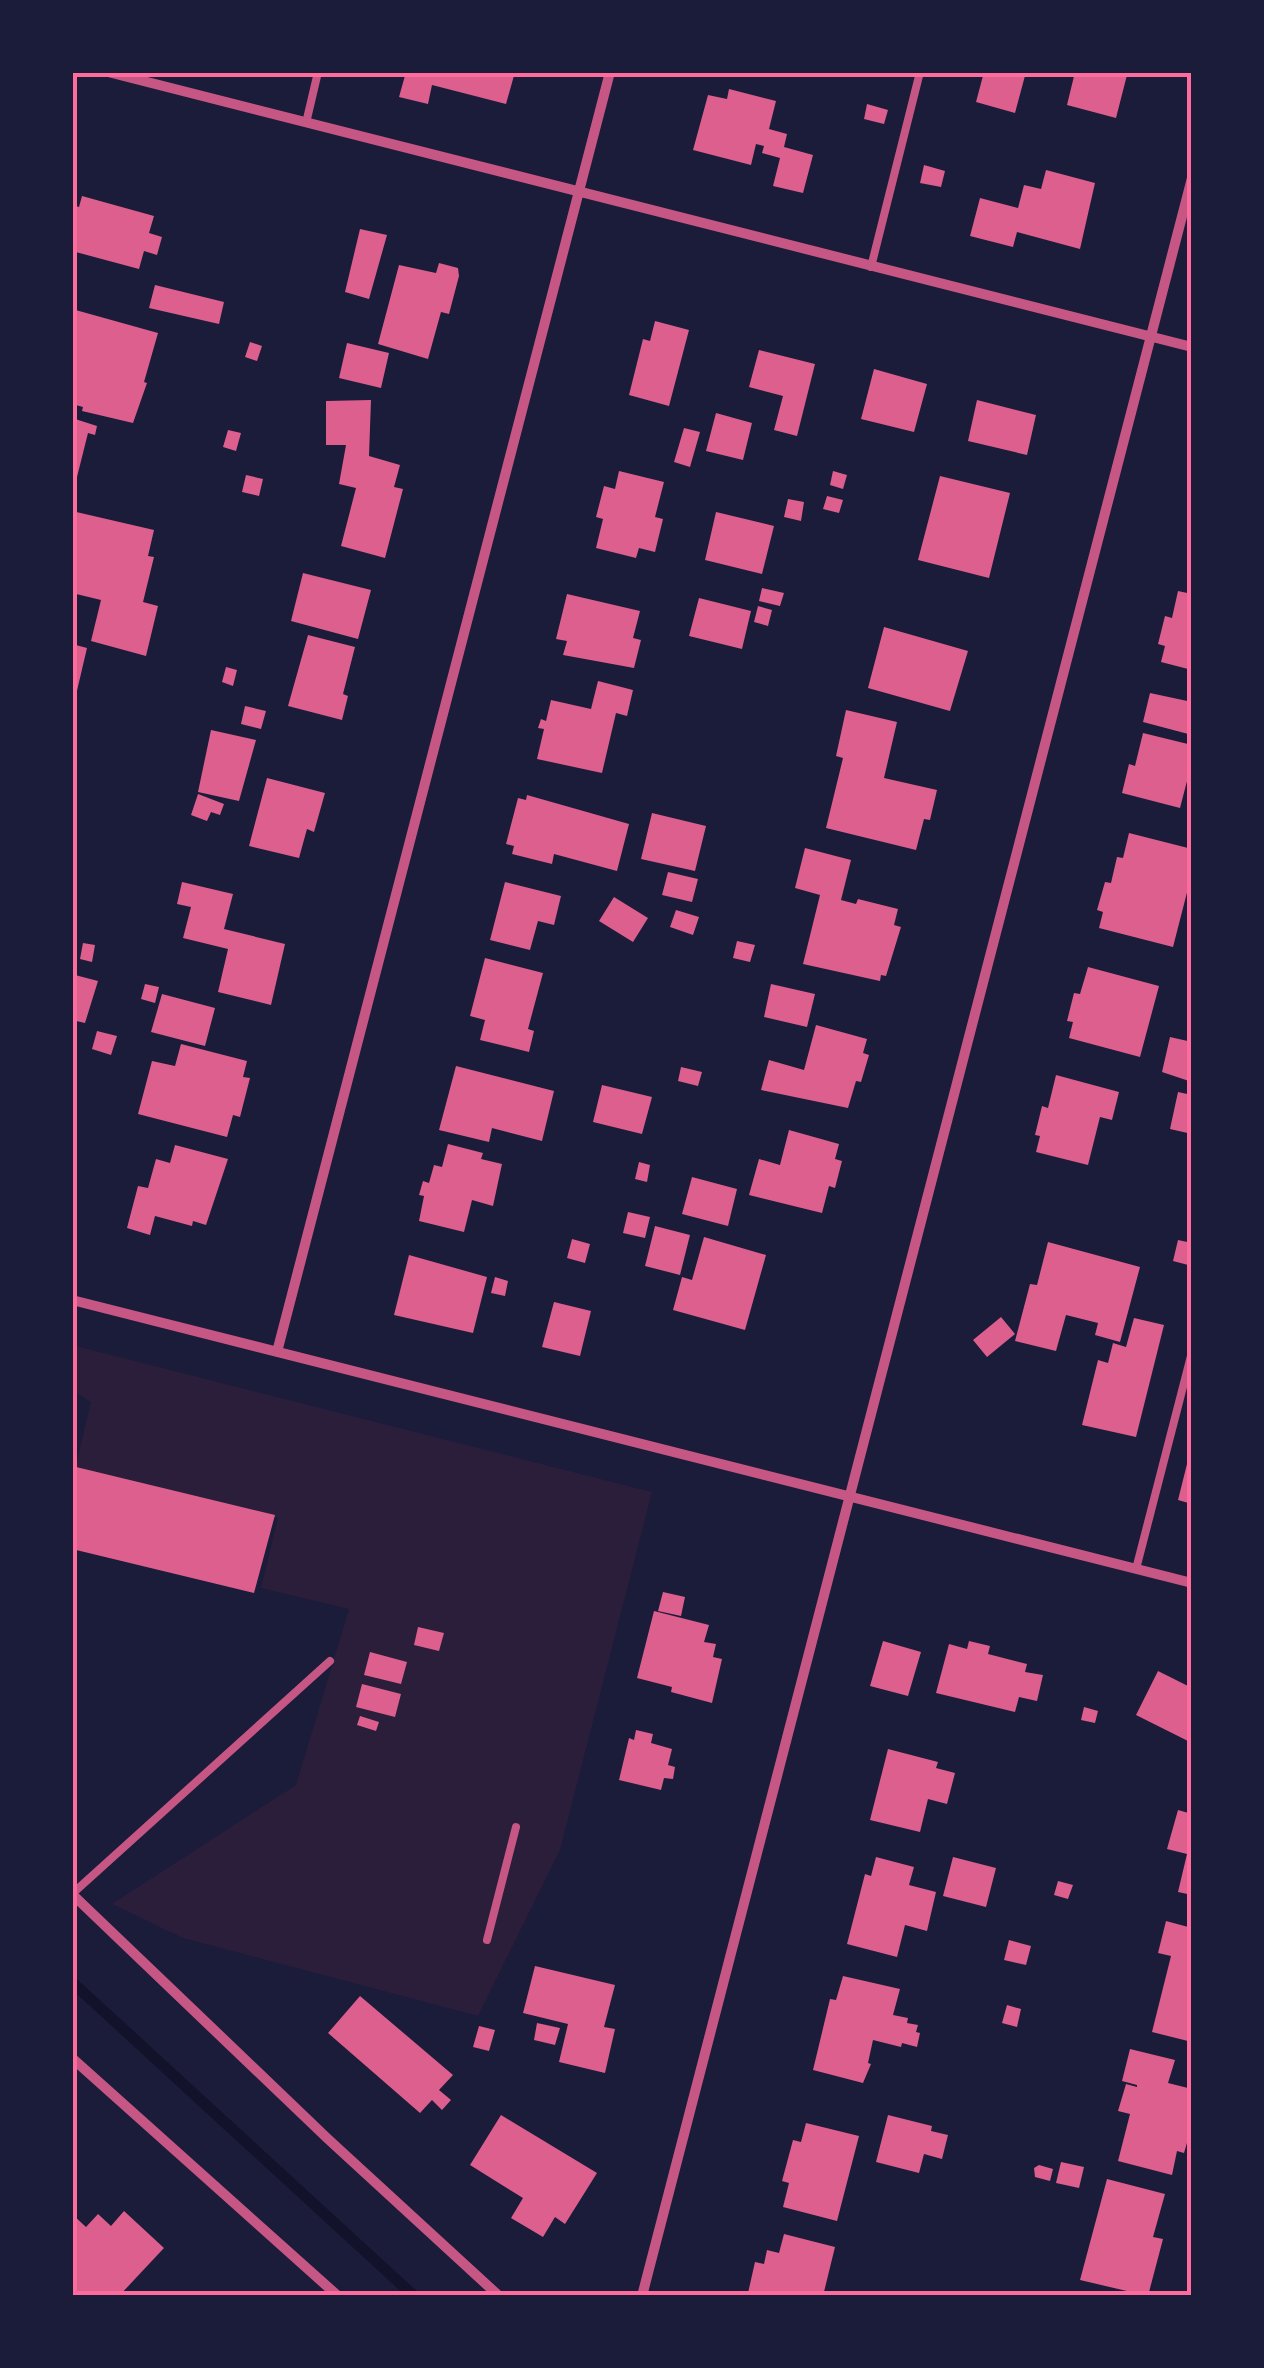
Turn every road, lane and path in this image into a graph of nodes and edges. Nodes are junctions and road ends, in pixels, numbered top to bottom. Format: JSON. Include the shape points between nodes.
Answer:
{"nodes":[{"id":1,"x":108,"y":72,"type":"edge"},
{"id":2,"x":318,"y":72,"type":"edge"},
{"id":3,"x":610,"y":72,"type":"edge"},
{"id":4,"x":920,"y":72,"type":"edge"},
{"id":5,"x":306,"y":123,"type":"junction"},
{"id":6,"x":1192,"y":178,"type":"edge"},
{"id":7,"x":579,"y":193,"type":"junction"},
{"id":8,"x":870,"y":266,"type":"junction"},
{"id":9,"x":1150,"y":337,"type":"junction"},
{"id":10,"x":1192,"y":347,"type":"edge"},
{"id":11,"x":72,"y":1300,"type":"edge"},
{"id":12,"x":277,"y":1352,"type":"junction"},
{"id":13,"x":1192,"y":1352,"type":"edge"},
{"id":14,"x":849,"y":1497,"type":"junction"},
{"id":15,"x":1136,"y":1569,"type":"junction"},
{"id":16,"x":1192,"y":1583,"type":"edge"},
{"id":17,"x":330,"y":1661,"type":"dead end"},
{"id":18,"x":516,"y":1827,"type":"dead end"},
{"id":19,"x":72,"y":1894,"type":"edge"},
{"id":20,"x":487,"y":1940,"type":"dead end"},
{"id":21,"x":72,"y":2058,"type":"edge"},
{"id":22,"x":338,"y":2296,"type":"edge"},
{"id":23,"x":499,"y":2296,"type":"edge"},
{"id":24,"x":642,"y":2296,"type":"edge"}],
"edges":[{"from":1,"to":5,"type":"street"},
{"from":2,"to":5,"type":"lane"},
{"from":3,"to":7,"type":"street"},
{"from":4,"to":8,"type":"lane"},
{"from":5,"to":7,"type":"street"},
{"from":6,"to":9,"type":"street"},
{"from":7,"to":8,"type":"street"},
{"from":7,"to":12,"type":"street"},
{"from":8,"to":9,"type":"street"},
{"from":9,"to":10,"type":"street"},
{"from":9,"to":14,"type":"street"},
{"from":11,"to":12,"type":"street"},
{"from":12,"to":14,"type":"street"},
{"from":13,"to":15,"type":"lane"},
{"from":14,"to":15,"type":"street"},
{"from":14,"to":24,"type":"street"},
{"from":15,"to":16,"type":"street"},
{"from":17,"to":19,"type":"lane"},
{"from":18,"to":20,"type":"lane"},
{"from":19,"to":23,"type":"street"},
{"from":21,"to":22,"type":"street"}]}
